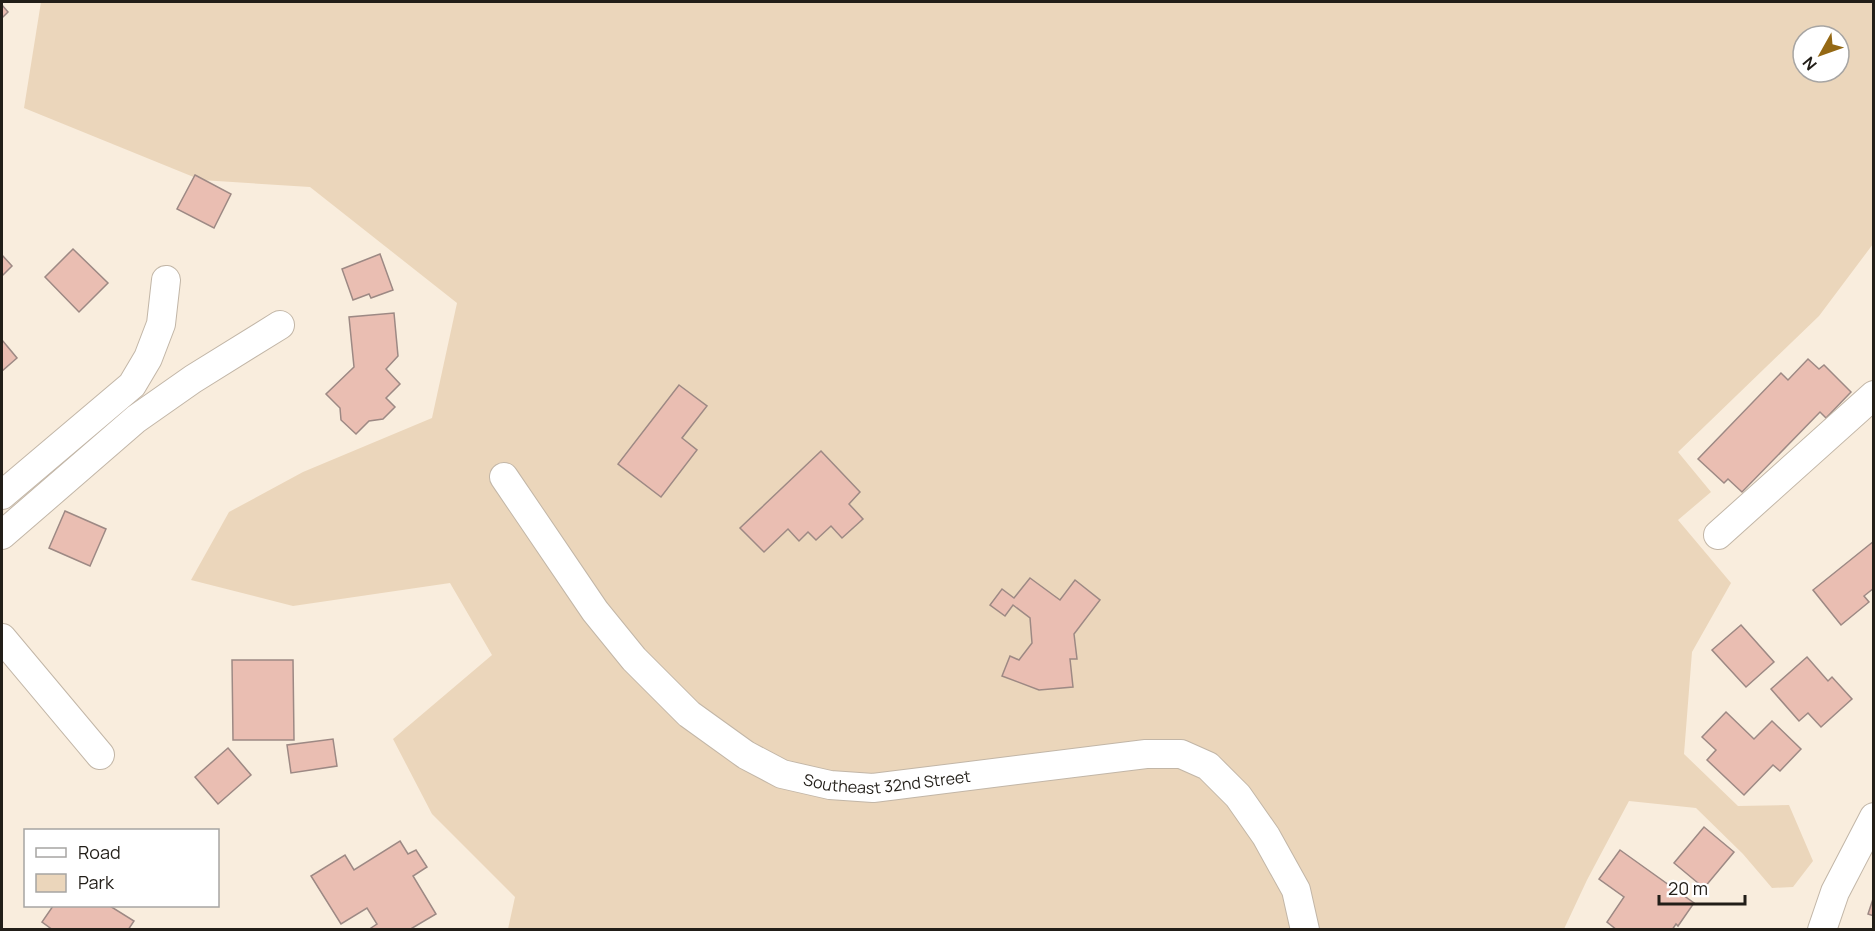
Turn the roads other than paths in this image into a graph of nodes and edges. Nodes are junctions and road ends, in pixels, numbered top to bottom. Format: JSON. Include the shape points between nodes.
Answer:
{"nodes":[{"id":1,"x":166,"y":280,"type":"dead end"},
{"id":2,"x":280,"y":325,"type":"dead end"},
{"id":3,"x":1874,"y":395,"type":"edge"},
{"id":4,"x":504,"y":477,"type":"dead end"},
{"id":5,"x":2,"y":495,"type":"edge"},
{"id":6,"x":2,"y":535,"type":"edge"},
{"id":7,"x":1718,"y":535,"type":"dead end"},
{"id":8,"x":2,"y":638,"type":"edge"},
{"id":9,"x":100,"y":755,"type":"dead end"},
{"id":10,"x":1874,"y":817,"type":"edge"},
{"id":11,"x":1305,"y":930,"type":"edge"},
{"id":12,"x":1822,"y":930,"type":"edge"}],
"edges":[{"from":1,"to":5,"type":"street","via":[[161,324],[148,358],[132,384]]},
{"from":2,"to":6,"type":"street","via":[[136,419]]},
{"from":3,"to":7,"type":"street"},
{"from":4,"to":11,"type":"street","name":"Southeast 32nd Street","via":[[596,611],[634,659],[689,714],[746,755],[782,774],[830,785],[873,788],[1146,754],[1181,754],[1208,766],[1238,796],[1296,890]]},
{"from":8,"to":9,"type":"street"},
{"from":10,"to":12,"type":"street","via":[[1835,892]]}]}
